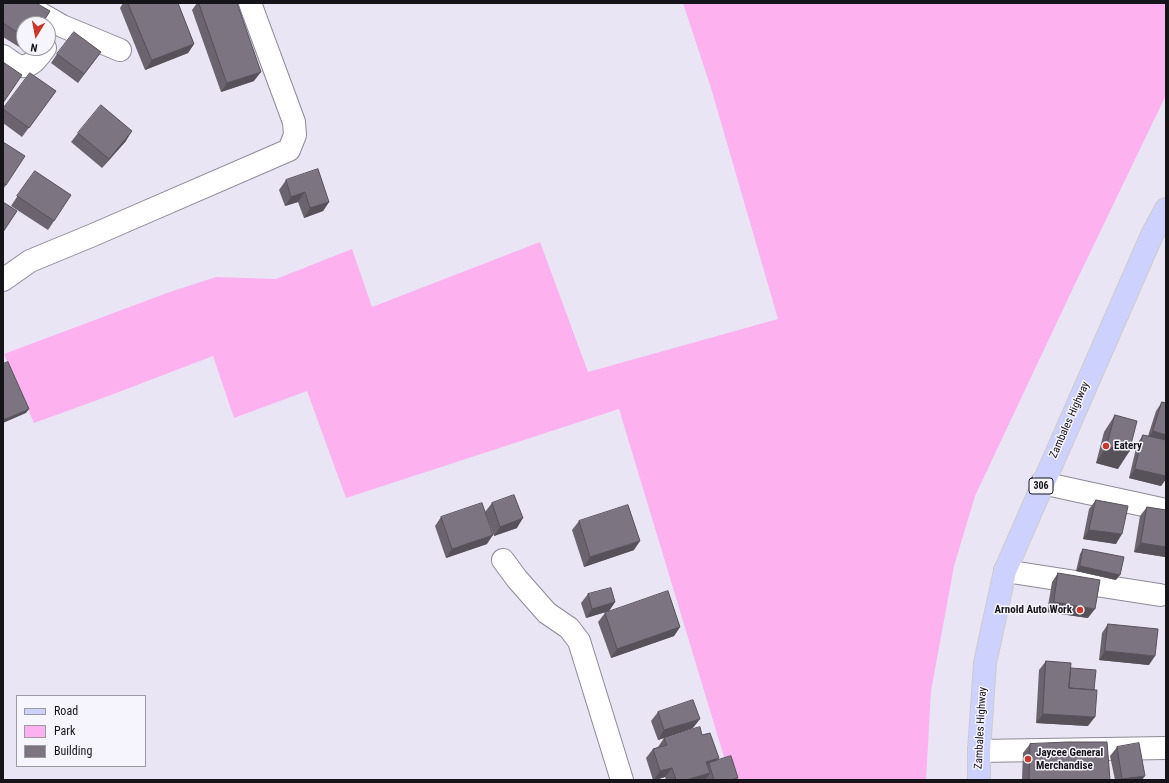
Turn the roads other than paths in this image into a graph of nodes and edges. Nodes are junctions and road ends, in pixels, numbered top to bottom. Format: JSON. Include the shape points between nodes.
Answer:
{"nodes":[{"id":1,"x":22,"y":3,"type":"edge"},
{"id":2,"x":250,"y":3,"type":"edge"},
{"id":3,"x":62,"y":26,"type":"junction"},
{"id":4,"x":56,"y":34,"type":"edge"},
{"id":5,"x":120,"y":50,"type":"dead end"},
{"id":6,"x":3,"y":56,"type":"edge"},
{"id":7,"x":39,"y":56,"type":"edge"},
{"id":8,"x":1166,"y":209,"type":"edge"},
{"id":9,"x":3,"y":280,"type":"edge"},
{"id":10,"x":1042,"y":483,"type":"junction"},
{"id":11,"x":1166,"y":510,"type":"edge"},
{"id":12,"x":503,"y":560,"type":"dead end"},
{"id":13,"x":1005,"y":571,"type":"junction"},
{"id":14,"x":1160,"y":595,"type":"dead end"},
{"id":15,"x":1166,"y":748,"type":"edge"},
{"id":16,"x":979,"y":751,"type":"junction"},
{"id":17,"x":622,"y":780,"type":"edge"},
{"id":18,"x":979,"y":780,"type":"edge"}],
"edges":[{"from":1,"to":3,"type":"street"},
{"from":2,"to":9,"type":"street","via":[[294,122],[295,135],[290,150],[30,261]]},
{"from":3,"to":4,"type":"street"},
{"from":3,"to":5,"type":"street"},
{"from":6,"to":7,"type":"street","via":[[20,66],[33,63]]},
{"from":8,"to":10,"type":"main road","name":"Zambales Highway","number":"306","via":[[1152,235]]},
{"from":10,"to":11,"type":"street"},
{"from":10,"to":13,"type":"main road","name":"Zambales Highway","number":"306"},
{"from":12,"to":17,"type":"street","via":[[547,613],[569,628],[579,640]]},
{"from":13,"to":14,"type":"street"},
{"from":13,"to":16,"type":"main road","name":"Zambales Highway","number":"306","via":[[985,663]]},
{"from":15,"to":16,"type":"street"},
{"from":16,"to":18,"type":"main road","name":"Zambales Highway","number":"306"}]}
